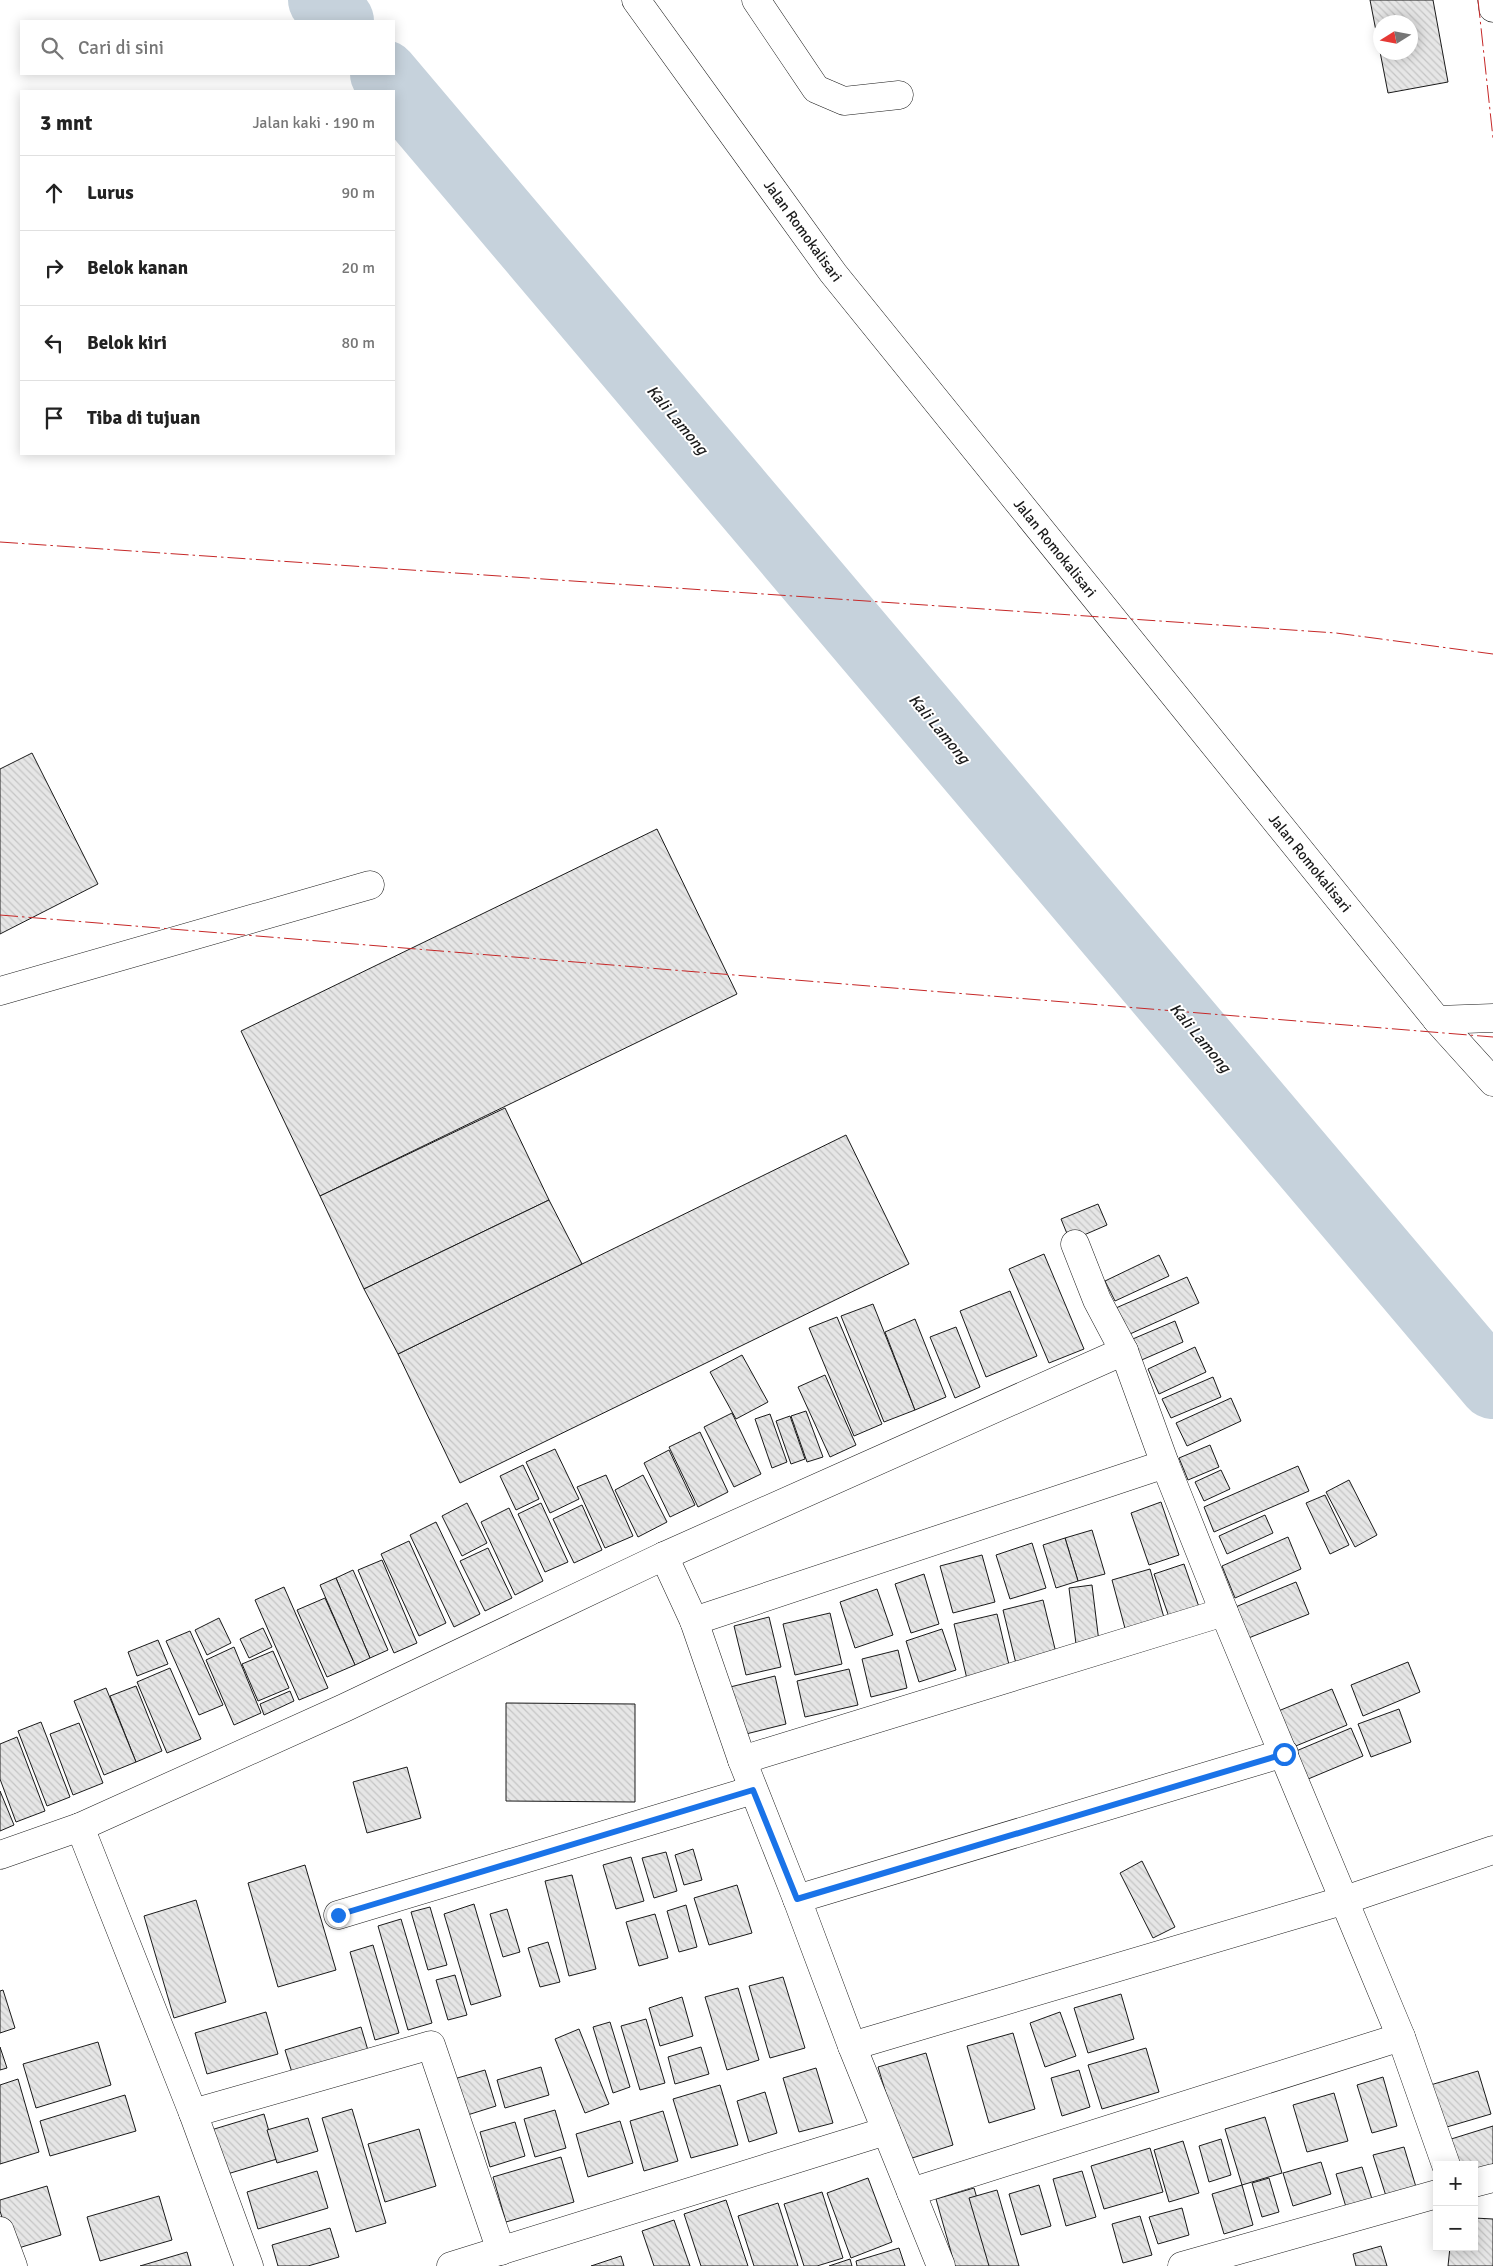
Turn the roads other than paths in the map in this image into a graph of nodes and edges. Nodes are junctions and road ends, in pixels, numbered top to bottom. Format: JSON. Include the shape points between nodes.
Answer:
{"nodes":[{"id":1,"x":636,"y":0,"type":"edge"},
{"id":2,"x":756,"y":0,"type":"edge"},
{"id":3,"x":1492,"y":0,"type":"edge"},
{"id":4,"x":1493,"y":8,"type":"edge"},
{"id":5,"x":899,"y":95,"type":"dead end"},
{"id":6,"x":370,"y":885,"type":"dead end"},
{"id":7,"x":0,"y":991,"type":"edge"},
{"id":8,"x":1493,"y":1018,"type":"edge"},
{"id":9,"x":1437,"y":1020,"type":"junction"},
{"id":10,"x":1493,"y":1082,"type":"edge"},
{"id":11,"x":1075,"y":1244,"type":"dead end"},
{"id":12,"x":1124,"y":1351,"type":"junction"},
{"id":13,"x":1165,"y":1464,"type":"junction"},
{"id":14,"x":664,"y":1556,"type":"junction"},
{"id":15,"x":1224,"y":1612,"type":"junction"},
{"id":16,"x":694,"y":1621,"type":"junction"},
{"id":17,"x":1284,"y":1754,"type":"junction"},
{"id":18,"x":742,"y":1760,"type":"junction"},
{"id":19,"x":753,"y":1790,"type":"junction"},
{"id":20,"x":80,"y":1827,"type":"junction"},
{"id":21,"x":1493,"y":1850,"type":"edge"},
{"id":22,"x":0,"y":1854,"type":"edge"},
{"id":23,"x":797,"y":1899,"type":"junction"},
{"id":24,"x":1345,"y":1900,"type":"junction"},
{"id":25,"x":338,"y":1915,"type":"dead end"},
{"id":26,"x":1401,"y":2037,"type":"junction"},
{"id":27,"x":852,"y":2046,"type":"junction"},
{"id":28,"x":193,"y":2113,"type":"junction"},
{"id":29,"x":886,"y":2131,"type":"junction"},
{"id":30,"x":1445,"y":2161,"type":"edge"},
{"id":31,"x":1493,"y":2178,"type":"edge"},
{"id":32,"x":1478,"y":2182,"type":"edge"},
{"id":33,"x":911,"y":2192,"type":"junction"},
{"id":34,"x":1433,"y":2195,"type":"edge"},
{"id":35,"x":0,"y":2231,"type":"edge"},
{"id":36,"x":502,"y":2251,"type":"junction"},
{"id":37,"x":13,"y":2266,"type":"edge"},
{"id":38,"x":249,"y":2266,"type":"edge"},
{"id":39,"x":451,"y":2266,"type":"edge"},
{"id":40,"x":941,"y":2266,"type":"edge"},
{"id":41,"x":1182,"y":2266,"type":"edge"}],
"edges":[{"from":1,"to":9,"type":"street","name":"Jalan Romokalisari","via":[[833,273]]},
{"from":2,"to":5,"type":"street","via":[[816,89],[844,101]]},
{"from":3,"to":4,"type":"street"},
{"from":6,"to":7,"type":"street"},
{"from":8,"to":9,"type":"street"},
{"from":9,"to":10,"type":"street","name":"Jalan Romokalisari"},
{"from":11,"to":12,"type":"street","via":[[1097,1300]]},
{"from":12,"to":13,"type":"street"},
{"from":12,"to":14,"type":"street"},
{"from":13,"to":15,"type":"street"},
{"from":13,"to":16,"type":"street"},
{"from":14,"to":16,"type":"street"},
{"from":14,"to":20,"type":"street","via":[[344,1708]]},
{"from":15,"to":17,"type":"street"},
{"from":15,"to":18,"type":"street"},
{"from":16,"to":18,"type":"street"},
{"from":17,"to":23,"type":"street"},
{"from":17,"to":24,"type":"street"},
{"from":18,"to":19,"type":"street"},
{"from":19,"to":23,"type":"street"},
{"from":19,"to":25,"type":"street"},
{"from":20,"to":22,"type":"street"},
{"from":20,"to":28,"type":"street"},
{"from":21,"to":24,"type":"street"},
{"from":23,"to":27,"type":"street"},
{"from":24,"to":26,"type":"street"},
{"from":24,"to":27,"type":"street"},
{"from":26,"to":30,"type":"street"},
{"from":26,"to":33,"type":"street"},
{"from":27,"to":29,"type":"street"},
{"from":28,"to":36,"type":"street","via":[[431,2045]]},
{"from":28,"to":38,"type":"street"},
{"from":29,"to":33,"type":"street"},
{"from":29,"to":36,"type":"street"},
{"from":31,"to":32,"type":"street"},
{"from":33,"to":40,"type":"street"},
{"from":34,"to":41,"type":"street"},
{"from":35,"to":37,"type":"street"},
{"from":36,"to":39,"type":"street"}]}
